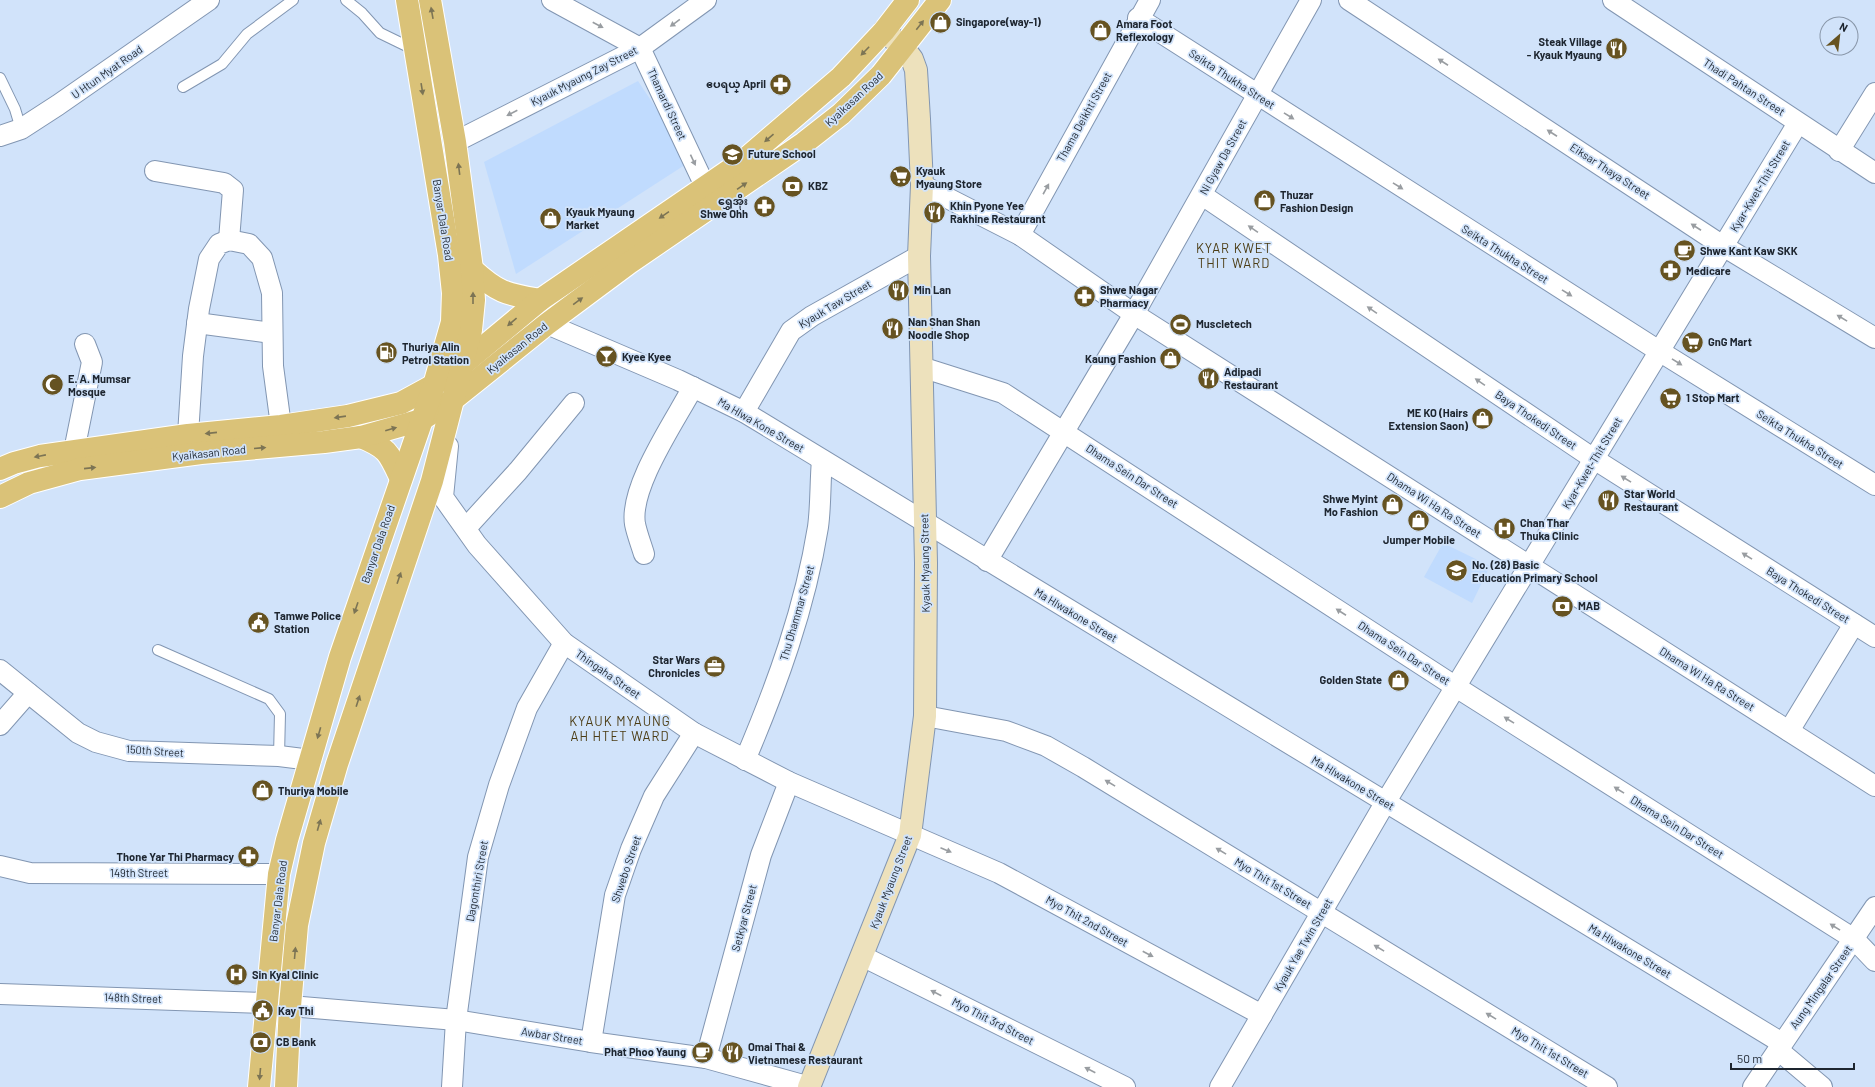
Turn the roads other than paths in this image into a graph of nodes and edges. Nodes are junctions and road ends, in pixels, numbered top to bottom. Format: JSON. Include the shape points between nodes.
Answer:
{"nodes":[{"id":1,"x":209,"y":0,"type":"edge"},
{"id":2,"x":293,"y":0,"type":"edge"},
{"id":3,"x":346,"y":0,"type":"edge"},
{"id":4,"x":407,"y":0,"type":"edge"},
{"id":5,"x":430,"y":0,"type":"edge"},
{"id":6,"x":552,"y":0,"type":"edge"},
{"id":7,"x":706,"y":0,"type":"edge"},
{"id":8,"x":908,"y":0,"type":"edge"},
{"id":9,"x":940,"y":0,"type":"edge"},
{"id":10,"x":1150,"y":0,"type":"edge"},
{"id":11,"x":1311,"y":0,"type":"edge"},
{"id":12,"x":1349,"y":0,"type":"edge"},
{"id":13,"x":1613,"y":0,"type":"edge"},
{"id":14,"x":579,"y":6,"type":"edge"},
{"id":15,"x":1138,"y":18,"type":"junction"},
{"id":16,"x":884,"y":31,"type":"junction"},
{"id":17,"x":438,"y":47,"type":"junction"},
{"id":18,"x":903,"y":47,"type":"junction"},
{"id":19,"x":640,"y":48,"type":"junction"},
{"id":20,"x":415,"y":50,"type":"junction"},
{"id":21,"x":0,"y":78,"type":"edge"},
{"id":22,"x":184,"y":87,"type":"dead end"},
{"id":23,"x":1875,"y":93,"type":"edge"},
{"id":24,"x":1257,"y":96,"type":"junction"},
{"id":25,"x":451,"y":119,"type":"junction"},
{"id":26,"x":427,"y":123,"type":"junction"},
{"id":27,"x":1798,"y":123,"type":"junction"},
{"id":28,"x":21,"y":129,"type":"junction"},
{"id":29,"x":0,"y":136,"type":"edge"},
{"id":30,"x":455,"y":142,"type":"junction"},
{"id":31,"x":1839,"y":151,"type":"junction"},
{"id":32,"x":155,"y":171,"type":"dead end"},
{"id":33,"x":1875,"y":174,"type":"edge"},
{"id":34,"x":922,"y":185,"type":"junction"},
{"id":35,"x":705,"y":186,"type":"junction"},
{"id":36,"x":1202,"y":195,"type":"junction"},
{"id":37,"x":1020,"y":236,"type":"junction"},
{"id":38,"x":229,"y":240,"type":"junction"},
{"id":39,"x":1723,"y":246,"type":"junction"},
{"id":40,"x":919,"y":256,"type":"junction"},
{"id":41,"x":472,"y":270,"type":"junction"},
{"id":42,"x":540,"y":300,"type":"junction"},
{"id":43,"x":1134,"y":314,"type":"junction"},
{"id":44,"x":197,"y":323,"type":"junction"},
{"id":45,"x":547,"y":324,"type":"junction"},
{"id":46,"x":272,"y":333,"type":"junction"},
{"id":47,"x":1875,"y":338,"type":"edge"},
{"id":48,"x":85,"y":344,"type":"dead end"},
{"id":49,"x":1659,"y":351,"type":"junction"},
{"id":50,"x":462,"y":364,"type":"junction"},
{"id":51,"x":921,"y":367,"type":"junction"},
{"id":52,"x":434,"y":385,"type":"junction"},
{"id":53,"x":693,"y":388,"type":"junction"},
{"id":54,"x":455,"y":398,"type":"junction"},
{"id":55,"x":574,"y":403,"type":"dead end"},
{"id":56,"x":744,"y":412,"type":"junction"},
{"id":57,"x":421,"y":420,"type":"junction"},
{"id":58,"x":281,"y":426,"type":"junction"},
{"id":59,"x":1063,"y":431,"type":"junction"},
{"id":60,"x":188,"y":435,"type":"junction"},
{"id":61,"x":361,"y":437,"type":"junction"},
{"id":62,"x":74,"y":451,"type":"junction"},
{"id":63,"x":1594,"y":459,"type":"junction"},
{"id":64,"x":822,"y":460,"type":"junction"},
{"id":65,"x":0,"y":469,"type":"edge"},
{"id":66,"x":401,"y":479,"type":"junction"},
{"id":67,"x":1875,"y":485,"type":"edge"},
{"id":68,"x":1,"y":493,"type":"edge"},
{"id":69,"x":924,"y":521,"type":"junction"},
{"id":70,"x":466,"y":528,"type":"junction"},
{"id":71,"x":644,"y":554,"type":"dead end"},
{"id":72,"x":987,"y":561,"type":"junction"},
{"id":73,"x":1529,"y":566,"type":"junction"},
{"id":74,"x":1854,"y":624,"type":"junction"},
{"id":75,"x":1875,"y":636,"type":"edge"},
{"id":76,"x":564,"y":643,"type":"junction"},
{"id":77,"x":158,"y":650,"type":"dead end"},
{"id":78,"x":0,"y":670,"type":"edge"},
{"id":79,"x":1456,"y":687,"type":"junction"},
{"id":80,"x":28,"y":693,"type":"junction"},
{"id":81,"x":925,"y":716,"type":"junction"},
{"id":82,"x":0,"y":725,"type":"edge"},
{"id":83,"x":1788,"y":731,"type":"junction"},
{"id":84,"x":694,"y":733,"type":"junction"},
{"id":85,"x":279,"y":756,"type":"junction"},
{"id":86,"x":311,"y":760,"type":"junction"},
{"id":87,"x":745,"y":760,"type":"junction"},
{"id":88,"x":789,"y":782,"type":"junction"},
{"id":89,"x":1875,"y":786,"type":"edge"},
{"id":90,"x":1385,"y":803,"type":"junction"},
{"id":91,"x":910,"y":835,"type":"junction"},
{"id":92,"x":0,"y":866,"type":"edge"},
{"id":93,"x":279,"y":874,"type":"junction"},
{"id":94,"x":1875,"y":907,"type":"edge"},
{"id":95,"x":1322,"y":913,"type":"junction"},
{"id":96,"x":1854,"y":939,"type":"junction"},
{"id":97,"x":862,"y":956,"type":"junction"},
{"id":98,"x":1875,"y":961,"type":"edge"},
{"id":99,"x":0,"y":994,"type":"edge"},
{"id":100,"x":266,"y":1003,"type":"junction"},
{"id":101,"x":290,"y":1006,"type":"junction"},
{"id":102,"x":1262,"y":1016,"type":"junction"},
{"id":103,"x":456,"y":1020,"type":"junction"},
{"id":104,"x":591,"y":1042,"type":"junction"},
{"id":105,"x":1780,"y":1046,"type":"junction"},
{"id":106,"x":706,"y":1058,"type":"junction"},
{"id":107,"x":1594,"y":1084,"type":"edge"},
{"id":108,"x":259,"y":1087,"type":"edge"},
{"id":109,"x":286,"y":1087,"type":"edge"},
{"id":110,"x":452,"y":1087,"type":"edge"},
{"id":111,"x":809,"y":1087,"type":"edge"},
{"id":112,"x":1125,"y":1087,"type":"edge"},
{"id":113,"x":1220,"y":1087,"type":"edge"},
{"id":114,"x":1753,"y":1087,"type":"edge"},
{"id":115,"x":1822,"y":1087,"type":"edge"}],
"edges":[{"from":1,"to":28,"type":"street","name":"U Htun Myat Road"},
{"from":2,"to":22,"type":"lane","via":[[247,34],[222,64]]},
{"from":3,"to":20,"type":"lane","via":[[380,33]]},
{"from":4,"to":20,"type":"main road","name":"Banyar Dala Road"},
{"from":17,"to":5,"type":"main road","name":"Banyar Dala Road","one_way":true},
{"from":6,"to":14,"type":"street"},
{"from":7,"to":19,"type":"street","name":"Kyauk Myaung Zay Street","one_way":true},
{"from":8,"to":16,"type":"main road","name":"Kyaikasan Road"},
{"from":18,"to":9,"type":"main road","name":"Kyaikasan Road","one_way":true},
{"from":10,"to":15,"type":"street","name":"Thama Deikhti Street"},
{"from":11,"to":24,"type":"street","name":"Ni Gyaw Da Street"},
{"from":39,"to":12,"type":"street","name":"Eiksar Thaya Street","one_way":true},
{"from":13,"to":27,"type":"street","name":"Thadi Pahtan Street"},
{"from":14,"to":19,"type":"street","one_way":true},
{"from":15,"to":24,"type":"street","name":"Seikta Thukha Street"},
{"from":37,"to":15,"type":"street","name":"Thama Deikhti Street","one_way":true},
{"from":16,"to":18,"type":"street","name":"Kyauk Myaung Street"},
{"from":16,"to":35,"type":"main road","name":"Kyaikasan Road","one_way":true,"via":[[835,82],[743,161]]},
{"from":17,"to":20,"type":"lane"},
{"from":17,"to":25,"type":"main road","name":"Banyar Dala Road"},
{"from":18,"to":34,"type":"street","name":"Kyauk Myaung Street","via":[[916,70]]},
{"from":45,"to":18,"type":"main road","name":"Kyaikasan Road","one_way":true,"via":[[629,263],[804,143],[841,114],[881,75]]},
{"from":19,"to":30,"type":"street","name":"Kyauk Myaung Zay Street","one_way":true},
{"from":19,"to":35,"type":"street","name":"Thamardi Street","one_way":true},
{"from":20,"to":26,"type":"main road","name":"Banyar Dala Road","one_way":true},
{"from":21,"to":28,"type":"lane","via":[[15,109]]},
{"from":23,"to":31,"type":"street"},
{"from":24,"to":36,"type":"street","name":"Ni Gyaw Da Street"},
{"from":24,"to":49,"type":"street","name":"Seikta Thukha Street","one_way":true},
{"from":25,"to":26,"type":"main road"},
{"from":25,"to":30,"type":"main road","name":"Banyar Dala Road"},
{"from":26,"to":52,"type":"main road","name":"Banyar Dala Road","via":[[453,293],[452,322]]},
{"from":27,"to":31,"type":"street","name":"Thadi Pahtan Street"},
{"from":27,"to":39,"type":"street","name":"Kyar-Kwet-Thit Street"},
{"from":28,"to":29,"type":"street","name":"U Htun Myat Road"},
{"from":41,"to":30,"type":"main road","name":"Banyar Dala Road","one_way":true},
{"from":31,"to":33,"type":"street","name":"Thadi Pahtan Street"},
{"from":32,"to":38,"type":"street","via":[[224,183],[233,190]]},
{"from":34,"to":37,"type":"street","name":"Dhama Wi Ha Ra Street"},
{"from":34,"to":40,"type":"street","name":"Kyauk Myaung Street"},
{"from":35,"to":42,"type":"main road","name":"Kyaikasan Road","one_way":true},
{"from":36,"to":43,"type":"street","name":"Ni Gyaw Da Street"},
{"from":63,"to":36,"type":"street","name":"Baya Thokedi Street","one_way":true},
{"from":37,"to":43,"type":"street","name":"Dhama Wi Ha Ra Street"},
{"from":38,"to":44,"type":"street","via":[[219,244],[209,260]]},
{"from":38,"to":46,"type":"street","via":[[249,244],[262,258],[272,293]]},
{"from":47,"to":39,"type":"street","name":"Eiksar Thaya Street","one_way":true},
{"from":39,"to":49,"type":"street","name":"Kyar-Kwet-Thit Street"},
{"from":40,"to":51,"type":"street","name":"Kyauk Myaung Street"},
{"from":40,"to":56,"type":"street","name":"Kyauk Taw Street","via":[[812,316],[791,331]]},
{"from":41,"to":42,"type":"main road","via":[[490,286],[509,295]]},
{"from":50,"to":41,"type":"main road","name":"Banyar Dala Road","one_way":true,"via":[[471,330],[474,300]]},
{"from":42,"to":50,"type":"main road","name":"Kyaikasan Road","one_way":true},
{"from":43,"to":59,"type":"street","name":"Ni Gyaw Da Street"},
{"from":43,"to":73,"type":"street","name":"Dhama Wi Ha Ra Street"},
{"from":44,"to":46,"type":"street"},
{"from":44,"to":60,"type":"street"},
{"from":45,"to":53,"type":"street","name":"Ma Hlwa Kone Street"},
{"from":45,"to":54,"type":"main road","name":"Kyaikasan Road"},
{"from":46,"to":58,"type":"street","via":[[273,366]]},
{"from":48,"to":62,"type":"street","via":[[92,362]]},
{"from":49,"to":63,"type":"street","name":"Kyar-Kwet-Thit Street"},
{"from":49,"to":67,"type":"street","name":"Seikta Thukha Street","one_way":true},
{"from":50,"to":52,"type":"main road","name":"Kyaikasan Road"},
{"from":50,"to":54,"type":"main road","name":"Banyar Dala Road"},
{"from":51,"to":59,"type":"street","name":"Dhama Sein Dar Street","via":[[1003,393]]},
{"from":51,"to":69,"type":"street","name":"Kyauk Myaung Street"},
{"from":52,"to":57,"type":"main road","name":"Banyar Dala Road"},
{"from":52,"to":58,"type":"main road","name":"Kyaikasan Road","one_way":true,"via":[[400,403],[378,410]]},
{"from":53,"to":56,"type":"street","name":"Ma Hlwa Kone Street"},
{"from":53,"to":71,"type":"street","via":[[651,462],[637,496],[635,524]]},
{"from":54,"to":57,"type":"main road","name":"Kyaikasan Road"},
{"from":54,"to":70,"type":"street","name":"Thingaha Street","via":[[444,497]]},
{"from":101,"to":54,"type":"main road","name":"Banyar Dala Road","one_way":true,"via":[[297,925],[314,843],[337,764],[432,481]]},
{"from":55,"to":70,"type":"street","via":[[518,471]]},
{"from":56,"to":64,"type":"street","name":"Ma Hlwa Kone Street"},
{"from":61,"to":57,"type":"main road","name":"Kyaikasan Road","one_way":true},
{"from":57,"to":66,"type":"main road","name":"Banyar Dala Road"},
{"from":58,"to":60,"type":"main road","name":"Kyaikasan Road","one_way":true},
{"from":59,"to":72,"type":"street","name":"Ni Gyaw Da Street"},
{"from":79,"to":59,"type":"street","name":"Dhama Sein Dar Street","one_way":true},
{"from":60,"to":62,"type":"main road","name":"Kyaikasan Road"},
{"from":61,"to":66,"type":"main road","via":[[380,445],[391,456]]},
{"from":68,"to":61,"type":"main road","name":"Kyaikasan Road","one_way":true,"via":[[80,469],[201,453]]},
{"from":62,"to":65,"type":"main road","name":"Kyaikasan Road","one_way":true,"via":[[40,456]]},
{"from":63,"to":73,"type":"street","name":"Kyar-Kwet-Thit Street"},
{"from":74,"to":63,"type":"street","name":"Baya Thokedi Street","one_way":true},
{"from":64,"to":69,"type":"street","name":"Ma Hlwa Kone Street"},
{"from":64,"to":87,"type":"street","name":"Thu Dhammar Street","via":[[818,525],[809,578],[788,650]]},
{"from":66,"to":86,"type":"main road","name":"Banyar Dala Road","one_way":true,"via":[[340,657]]},
{"from":69,"to":72,"type":"street","name":"Ma Hlwakone Street"},
{"from":69,"to":81,"type":"street","name":"Kyauk Myaung Street"},
{"from":70,"to":76,"type":"street","name":"Thingaha Street","via":[[477,545]]},
{"from":72,"to":90,"type":"street","name":"Ma Hlwakone Street"},
{"from":73,"to":79,"type":"street","name":"Kyar-Kwet-Thit Street"},
{"from":73,"to":83,"type":"street","name":"Dhama Wi Ha Ra Street"},
{"from":74,"to":75,"type":"street","name":"Baya Thokedi Street"},
{"from":74,"to":83,"type":"street"},
{"from":76,"to":84,"type":"street","name":"Thingaha Street"},
{"from":76,"to":103,"type":"street","name":"Dagonthiri Street","via":[[527,708],[499,785],[478,857]]},
{"from":77,"to":85,"type":"lane","via":[[269,699],[280,714]]},
{"from":78,"to":80,"type":"street","name":"150th Street"},
{"from":79,"to":90,"type":"street","name":"Kyar-Kwet-Thit Street"},
{"from":96,"to":79,"type":"street","name":"Dhama Sein Dar Street","one_way":true},
{"from":80,"to":82,"type":"street"},
{"from":80,"to":85,"type":"street","name":"150th Street","via":[[78,733],[96,742],[129,751]]},
{"from":81,"to":91,"type":"street","name":"Kyauk Myaung Street"},
{"from":95,"to":81,"type":"street","name":"Myo Thit 1st Street","one_way":true,"via":[[1046,746],[1006,731]]},
{"from":83,"to":89,"type":"street","name":"Dhama Wi Ha Ra Street"},
{"from":84,"to":87,"type":"street","name":"Thingaha Street"},
{"from":84,"to":104,"type":"street","name":"Shwebo Street","via":[[654,796],[615,895]]},
{"from":85,"to":86,"type":"street","name":"150th Street"},
{"from":86,"to":93,"type":"main road","name":"Banyar Dala Road"},
{"from":87,"to":88,"type":"street","name":"Thingaha Street"},
{"from":88,"to":91,"type":"street","name":"Thingaha Street"},
{"from":88,"to":106,"type":"street","name":"Setkyar Street","via":[[761,855]]},
{"from":90,"to":95,"type":"street","name":"Kyauk Yae Twin Street"},
{"from":90,"to":105,"type":"street","name":"Ma Hlwakone Street"},
{"from":91,"to":97,"type":"street","name":"Kyauk Myaung Street"},
{"from":91,"to":102,"type":"street","name":"Myo Thit 2nd Street","one_way":true,"via":[[999,873]]},
{"from":92,"to":93,"type":"street","name":"149th Street","via":[[30,873]]},
{"from":93,"to":100,"type":"main road","name":"Banyar Dala Road"},
{"from":94,"to":96,"type":"street","name":"Aung Mingalar Street"},
{"from":95,"to":102,"type":"street","name":"Kyauk Yae Twin Street"},
{"from":107,"to":95,"type":"street","name":"Myo Thit 1st Street","one_way":true},
{"from":96,"to":98,"type":"street","name":"Dhama Sein Dar Street"},
{"from":96,"to":105,"type":"street","name":"Aung Mingalar Street"},
{"from":97,"to":111,"type":"street","name":"Kyauk Myaung Street"},
{"from":112,"to":97,"type":"street","name":"Myo Thit 3rd Street","one_way":true},
{"from":99,"to":100,"type":"street","name":"148th Street"},
{"from":100,"to":108,"type":"main road","name":"Banyar Dala Road","one_way":true},
{"from":101,"to":103,"type":"street","name":"Awbar Street"},
{"from":101,"to":109,"type":"main road","name":"Banyar Dala Road"},
{"from":102,"to":113,"type":"street","name":"Kyauk Yae Twin Street"},
{"from":103,"to":104,"type":"street","name":"Awbar Street"},
{"from":103,"to":110,"type":"street","name":"Dagonthiri Street"},
{"from":104,"to":106,"type":"street","name":"Awbar Street"},
{"from":105,"to":114,"type":"street","name":"Aung Mingalar Street"},
{"from":105,"to":115,"type":"street","name":"Ma Hlwakone Street"},
{"from":106,"to":111,"type":"street","name":"Awbar Street"}]}
